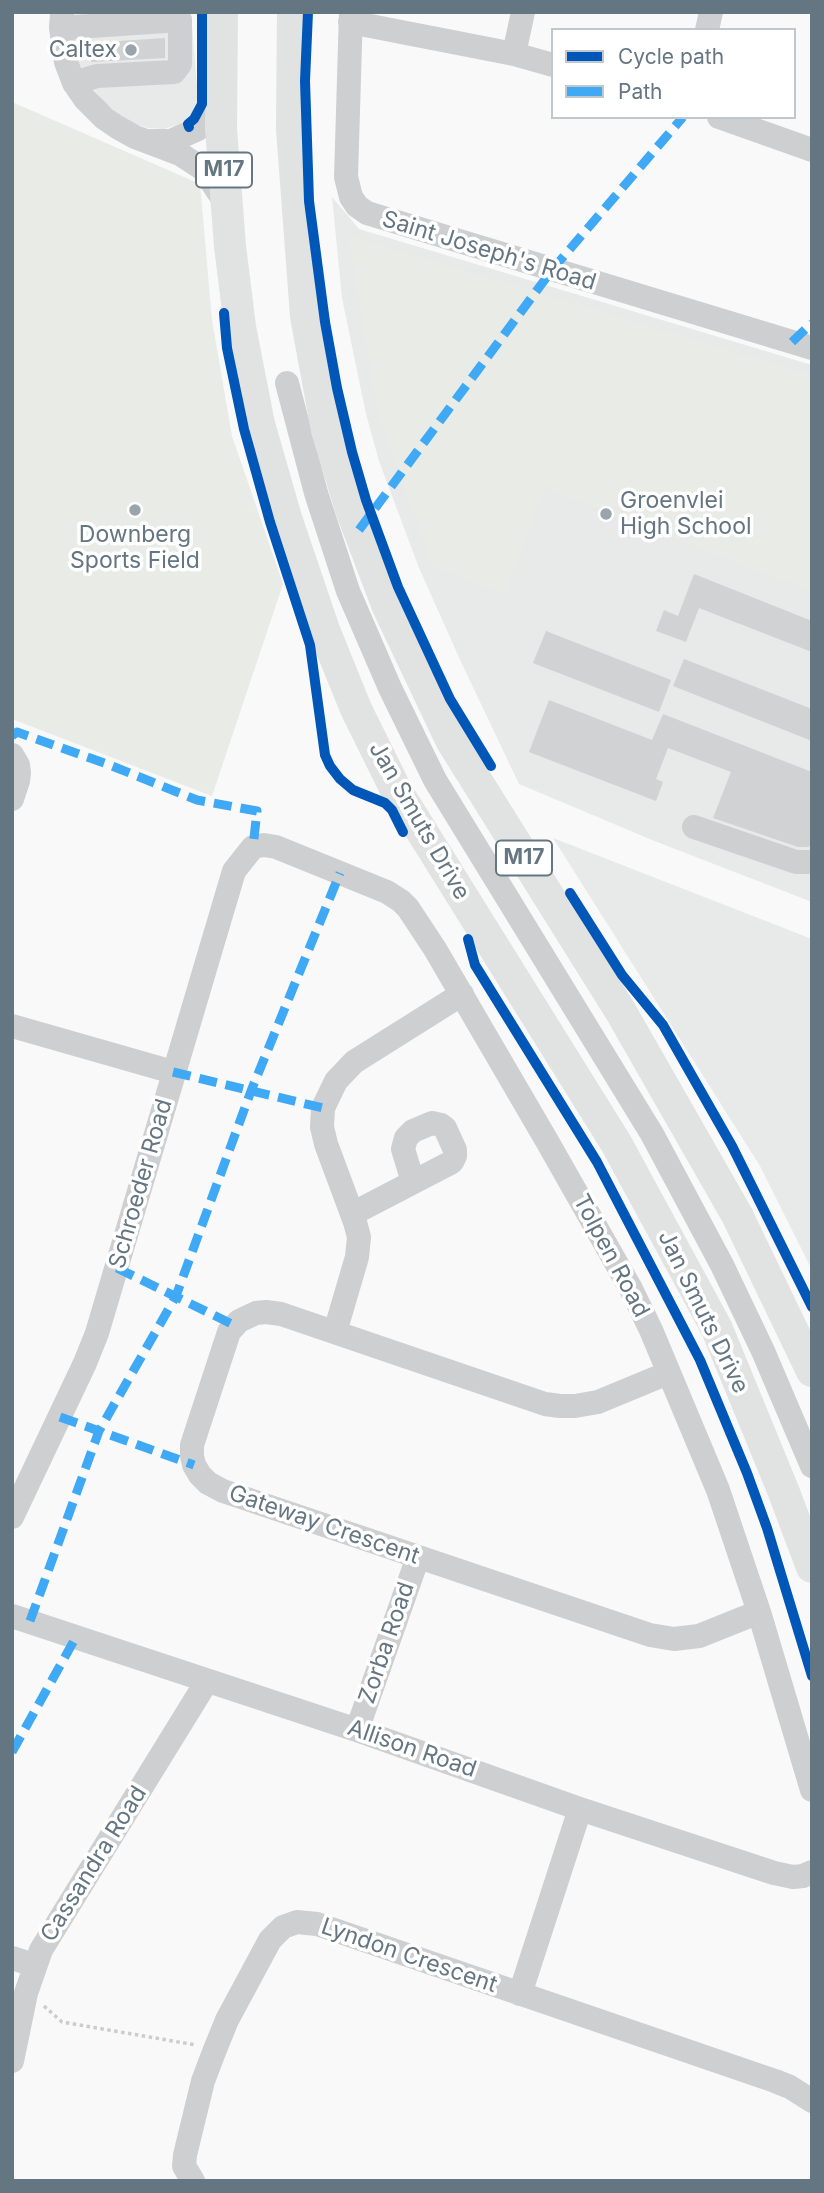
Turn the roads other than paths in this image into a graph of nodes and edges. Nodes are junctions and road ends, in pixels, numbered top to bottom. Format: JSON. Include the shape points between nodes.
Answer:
{"nodes":[{"id":1,"x":222,"y":12,"type":"edge"},
{"id":2,"x":293,"y":12,"type":"edge"},
{"id":3,"x":523,"y":12,"type":"edge"},
{"id":4,"x":179,"y":16,"type":"edge"},
{"id":5,"x":350,"y":17,"type":"edge"},
{"id":6,"x":61,"y":20,"type":"edge"},
{"id":7,"x":514,"y":54,"type":"junction"},
{"id":8,"x":551,"y":64,"type":"edge"},
{"id":9,"x":74,"y":83,"type":"junction"},
{"id":10,"x":221,"y":89,"type":"junction"},
{"id":11,"x":725,"y":119,"type":"edge"},
{"id":12,"x":150,"y":141,"type":"junction"},
{"id":13,"x":812,"y":150,"type":"edge"},
{"id":14,"x":227,"y":205,"type":"junction"},
{"id":15,"x":812,"y":348,"type":"edge"},
{"id":16,"x":287,"y":383,"type":"dead end"},
{"id":17,"x":15,"y":760,"type":"edge"},
{"id":18,"x":12,"y":799,"type":"edge"},
{"id":19,"x":694,"y":827,"type":"dead end"},
{"id":20,"x":253,"y":847,"type":"joint"},
{"id":21,"x":812,"y":862,"type":"edge"},
{"id":22,"x":461,"y":994,"type":"junction"},
{"id":23,"x":12,"y":1026,"type":"edge"},
{"id":24,"x":173,"y":1072,"type":"junction"},
{"id":25,"x":413,"y":1182,"type":"dead end"},
{"id":26,"x":352,"y":1213,"type":"junction"},
{"id":27,"x":335,"y":1332,"type":"junction"},
{"id":28,"x":812,"y":1371,"type":"edge"},
{"id":29,"x":668,"y":1373,"type":"junction"},
{"id":30,"x":812,"y":1466,"type":"edge"},
{"id":31,"x":12,"y":1517,"type":"edge"},
{"id":32,"x":418,"y":1557,"type":"junction"},
{"id":33,"x":812,"y":1567,"type":"edge"},
{"id":34,"x":760,"y":1612,"type":"junction"},
{"id":35,"x":12,"y":1616,"type":"edge"},
{"id":36,"x":207,"y":1681,"type":"junction"},
{"id":37,"x":357,"y":1730,"type":"junction"},
{"id":38,"x":812,"y":1790,"type":"edge"},
{"id":39,"x":580,"y":1809,"type":"junction"},
{"id":40,"x":812,"y":1872,"type":"edge"},
{"id":41,"x":23,"y":1962,"type":"edge"},
{"id":42,"x":520,"y":1994,"type":"junction"},
{"id":43,"x":12,"y":2061,"type":"edge"},
{"id":44,"x":812,"y":2101,"type":"edge"},
{"id":45,"x":192,"y":2181,"type":"edge"}],
"edges":[{"from":1,"to":10,"type":"main road","name":"Jan Smuts Drive","number":"M17"},
{"from":2,"to":28,"type":"main road","number":"M17","via":[[292,129],[306,316],[327,429],[388,607],[451,740],[621,1012],[737,1215]]},
{"from":3,"to":7,"type":"street"},
{"from":4,"to":6,"type":"street"},
{"from":4,"to":9,"type":"street","via":[[180,64],[174,72],[97,76]]},
{"from":5,"to":7,"type":"street"},
{"from":5,"to":15,"type":"street","name":"Saint Joseph's Road","via":[[346,177],[357,206],[367,213]]},
{"from":6,"to":9,"type":"street","via":[[66,62]]},
{"from":7,"to":8,"type":"street"},
{"from":9,"to":12,"type":"street","via":[[104,118]]},
{"from":10,"to":12,"type":"street","via":[[198,129],[171,141]]},
{"from":10,"to":14,"type":"main road","name":"Jan Smuts Drive","number":"M17"},
{"from":11,"to":13,"type":"street"},
{"from":12,"to":14,"type":"street","via":[[203,169]]},
{"from":14,"to":33,"type":"main road","name":"Jan Smuts Drive","number":"M17","via":[[240,327],[260,424],[286,519],[356,709],[396,790],[617,1143],[710,1318]]},
{"from":16,"to":30,"type":"street","via":[[348,591],[390,688],[435,780],[659,1146],[728,1277]]},
{"from":17,"to":18,"type":"street","via":[[18,781]]},
{"from":19,"to":21,"type":"street","via":[[796,863]]},
{"from":20,"to":22,"type":"street","name":"Tolpen Road","via":[[275,847],[394,896],[408,908]]},
{"from":20,"to":24,"type":"street","name":"Schroeder Road","via":[[234,871]]},
{"from":22,"to":26,"type":"street","via":[[354,1062],[330,1090],[323,1108],[323,1127]]},
{"from":22,"to":29,"type":"street","name":"Tolpen Road","via":[[631,1289]]},
{"from":23,"to":24,"type":"street"},
{"from":24,"to":31,"type":"street","name":"Schroeder Road","via":[[97,1333]]},
{"from":25,"to":26,"type":"street"},
{"from":26,"to":27,"type":"street","via":[[358,1230],[357,1257]]},
{"from":27,"to":29,"type":"street","name":"Gateway Crescent","via":[[560,1406],[598,1402]]},
{"from":27,"to":32,"type":"street","name":"Gateway Crescent","via":[[266,1312],[244,1317],[234,1325],[192,1445],[194,1465],[208,1483],[223,1491]]},
{"from":29,"to":34,"type":"street","name":"Tolpen Road","via":[[718,1490]]},
{"from":32,"to":34,"type":"street","name":"Gateway Crescent","via":[[663,1638],[699,1636]]},
{"from":32,"to":37,"type":"street","name":"Zorba Road"},
{"from":34,"to":38,"type":"street","name":"Tolpen Road"},
{"from":35,"to":36,"type":"street","name":"Allison Road"},
{"from":36,"to":37,"type":"street","name":"Allison Road"},
{"from":36,"to":41,"type":"street","name":"Cassandra Road","via":[[50,1936]]},
{"from":37,"to":39,"type":"street","name":"Allison Road"},
{"from":39,"to":40,"type":"street","name":"Allison Road","via":[[774,1873],[793,1877]]},
{"from":39,"to":42,"type":"street","name":"Lyndon Crescent"},
{"from":41,"to":43,"type":"street","name":"Cassandra Road","via":[[26,1993]]},
{"from":42,"to":44,"type":"street","name":"Lyndon Crescent","via":[[775,2081]]},
{"from":42,"to":45,"type":"street","name":"Lyndon Crescent","via":[[317,1924],[283,1927],[266,1947],[227,2020],[203,2081],[185,2155],[184,2166]]}]}
